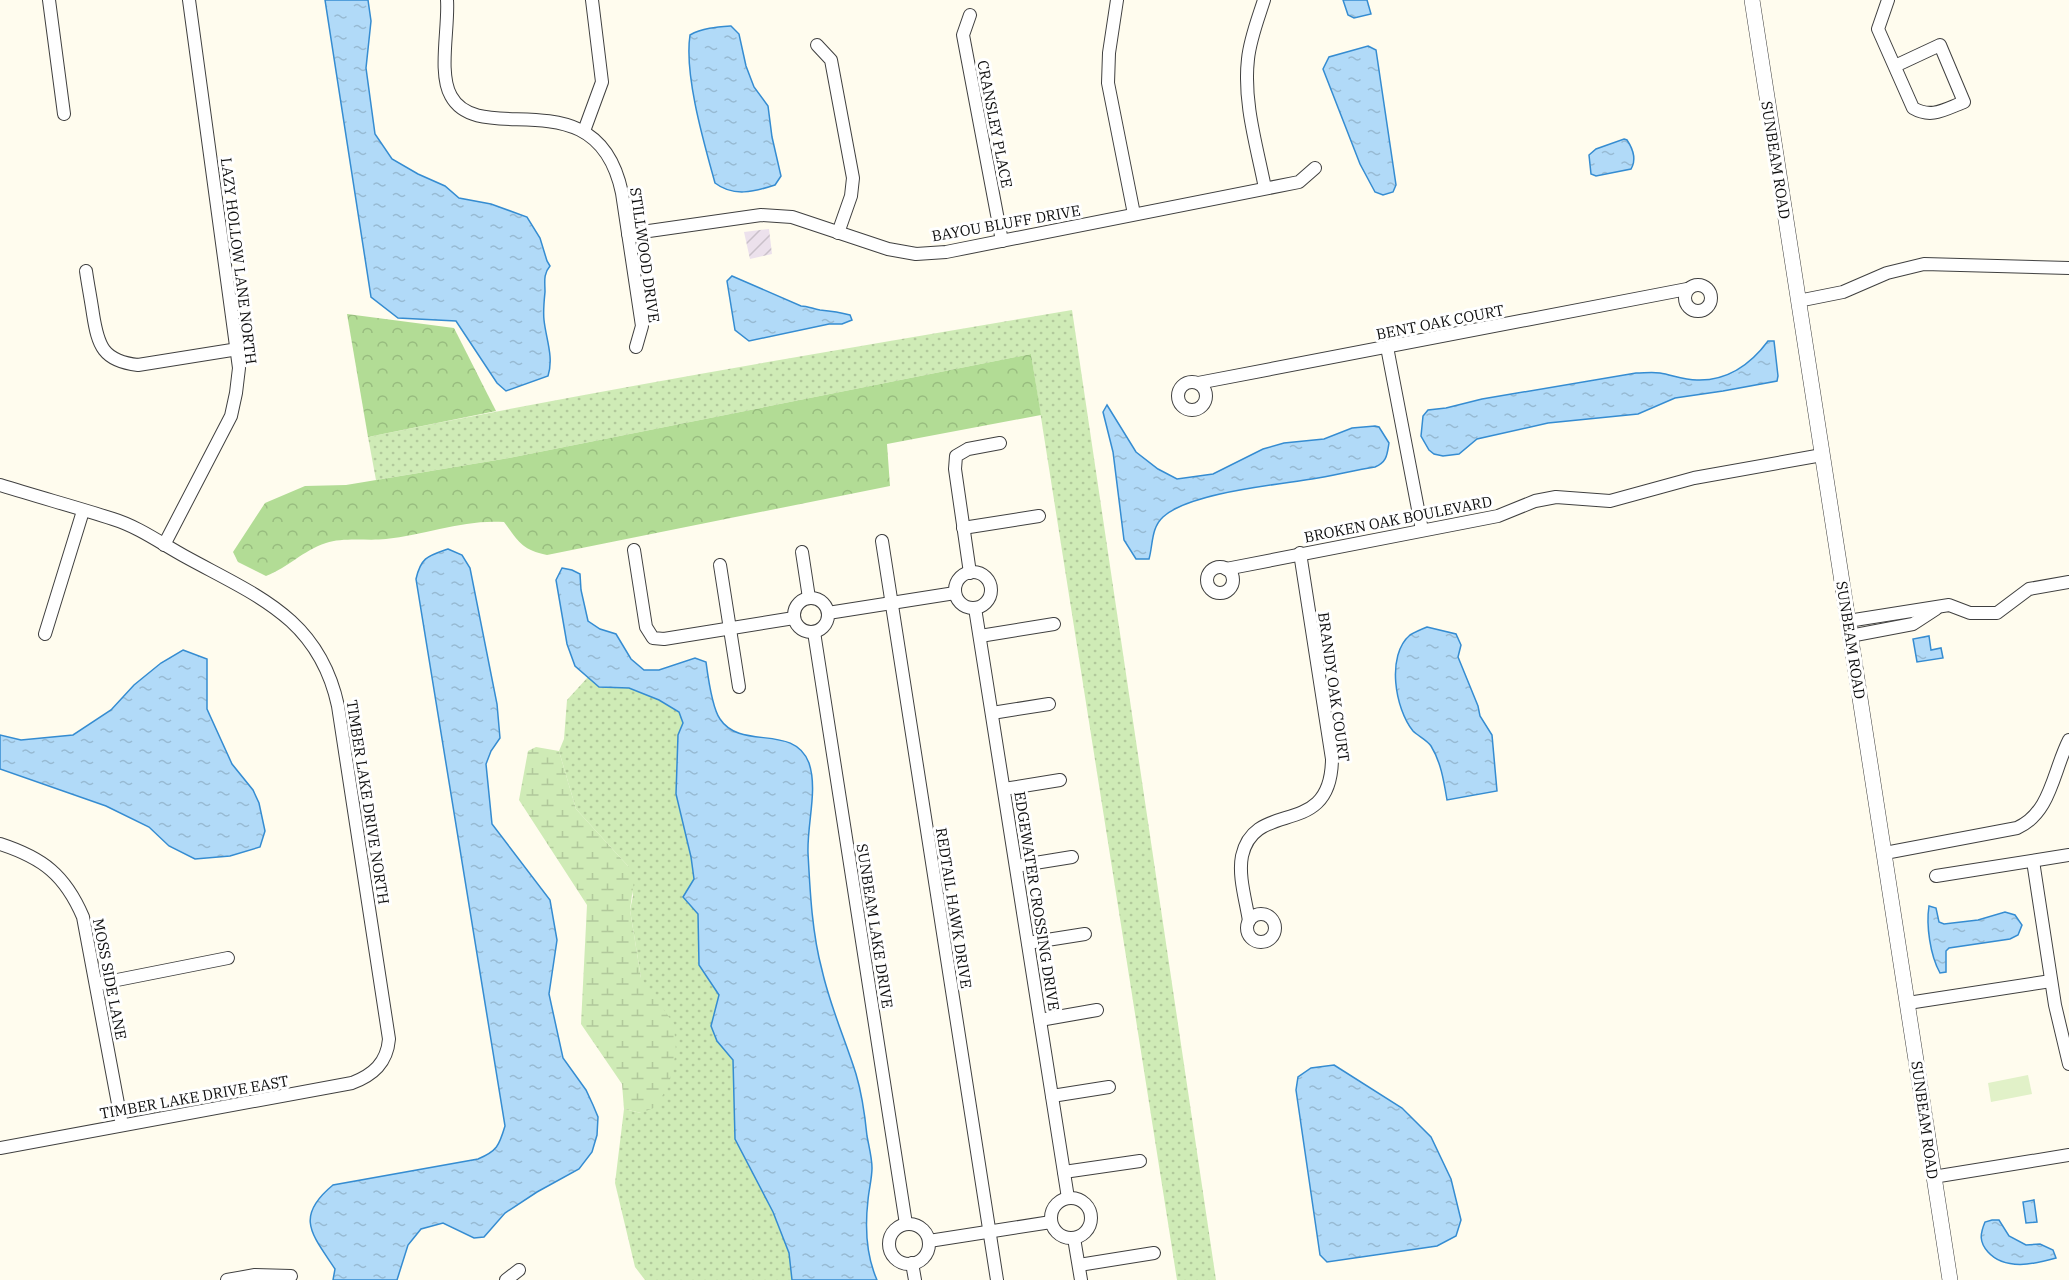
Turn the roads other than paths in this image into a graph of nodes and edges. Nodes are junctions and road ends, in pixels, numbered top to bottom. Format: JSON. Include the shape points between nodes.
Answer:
{"nodes":[{"id":1,"x":48,"y":0,"type":"edge"},
{"id":2,"x":189,"y":0,"type":"edge"},
{"id":3,"x":447,"y":0,"type":"edge"},
{"id":4,"x":592,"y":0,"type":"edge"},
{"id":5,"x":1118,"y":0,"type":"edge"},
{"id":6,"x":1264,"y":0,"type":"edge"},
{"id":7,"x":1752,"y":0,"type":"edge"},
{"id":8,"x":1888,"y":0,"type":"edge"},
{"id":9,"x":970,"y":15,"type":"dead end"},
{"id":10,"x":817,"y":45,"type":"dead end"},
{"id":11,"x":1894,"y":66,"type":"junction"},
{"id":12,"x":64,"y":114,"type":"dead end"},
{"id":13,"x":585,"y":130,"type":"junction"},
{"id":14,"x":1315,"y":168,"type":"dead end"},
{"id":15,"x":1265,"y":188,"type":"junction"},
{"id":16,"x":1134,"y":214,"type":"junction"},
{"id":17,"x":838,"y":233,"type":"junction"},
{"id":18,"x":628,"y":234,"type":"junction"},
{"id":19,"x":1002,"y":241,"type":"junction"},
{"id":20,"x":2069,"y":268,"type":"edge"},
{"id":21,"x":86,"y":271,"type":"dead end"},
{"id":22,"x":1687,"y":289,"type":"dead end"},
{"id":23,"x":1798,"y":301,"type":"junction"},
{"id":24,"x":636,"y":347,"type":"dead end"},
{"id":25,"x":1387,"y":348,"type":"junction"},
{"id":26,"x":238,"y":349,"type":"junction"},
{"id":27,"x":1198,"y":383,"type":"dead end"},
{"id":28,"x":1000,"y":443,"type":"dead end"},
{"id":29,"x":1822,"y":455,"type":"junction"},
{"id":30,"x":0,"y":485,"type":"edge"},
{"id":31,"x":82,"y":511,"type":"junction"},
{"id":32,"x":1039,"y":516,"type":"dead end"},
{"id":33,"x":963,"y":528,"type":"junction"},
{"id":34,"x":1422,"y":530,"type":"junction"},
{"id":35,"x":882,"y":541,"type":"dead end"},
{"id":36,"x":164,"y":545,"type":"junction"},
{"id":37,"x":634,"y":550,"type":"dead end"},
{"id":38,"x":802,"y":552,"type":"dead end"},
{"id":39,"x":1300,"y":553,"type":"junction"},
{"id":40,"x":720,"y":565,"type":"dead end"},
{"id":41,"x":1226,"y":569,"type":"dead end"},
{"id":42,"x":970,"y":573,"type":"junction"},
{"id":43,"x":2069,"y":582,"type":"edge"},
{"id":44,"x":955,"y":593,"type":"junction"},
{"id":45,"x":809,"y":598,"type":"junction"},
{"id":46,"x":891,"y":603,"type":"junction"},
{"id":47,"x":975,"y":608,"type":"junction"},
{"id":48,"x":828,"y":613,"type":"junction"},
{"id":49,"x":795,"y":618,"type":"junction"},
{"id":50,"x":1054,"y":624,"type":"dead end"},
{"id":51,"x":1849,"y":628,"type":"junction"},
{"id":52,"x":729,"y":629,"type":"junction"},
{"id":53,"x":814,"y":632,"type":"junction"},
{"id":54,"x":45,"y":634,"type":"dead end"},
{"id":55,"x":980,"y":636,"type":"junction"},
{"id":56,"x":739,"y":687,"type":"dead end"},
{"id":57,"x":1049,"y":704,"type":"dead end"},
{"id":58,"x":992,"y":713,"type":"junction"},
{"id":59,"x":2069,"y":740,"type":"edge"},
{"id":60,"x":1060,"y":780,"type":"dead end"},
{"id":61,"x":1004,"y":789,"type":"junction"},
{"id":62,"x":0,"y":844,"type":"edge"},
{"id":63,"x":1885,"y":853,"type":"junction"},
{"id":64,"x":2069,"y":855,"type":"edge"},
{"id":65,"x":1072,"y":857,"type":"dead end"},
{"id":66,"x":2033,"y":861,"type":"junction"},
{"id":67,"x":1016,"y":866,"type":"junction"},
{"id":68,"x":1936,"y":876,"type":"dead end"},
{"id":69,"x":1249,"y":921,"type":"dead end"},
{"id":70,"x":1085,"y":934,"type":"dead end"},
{"id":71,"x":1028,"y":943,"type":"junction"},
{"id":72,"x":228,"y":958,"type":"dead end"},
{"id":73,"x":2051,"y":981,"type":"junction"},
{"id":74,"x":97,"y":984,"type":"junction"},
{"id":75,"x":1908,"y":1003,"type":"junction"},
{"id":76,"x":1097,"y":1010,"type":"dead end"},
{"id":77,"x":1040,"y":1020,"type":"junction"},
{"id":78,"x":2065,"y":1036,"type":"edge"},
{"id":79,"x":385,"y":1058,"type":"joint"},
{"id":80,"x":2069,"y":1064,"type":"edge"},
{"id":81,"x":1109,"y":1087,"type":"dead end"},
{"id":82,"x":1052,"y":1096,"type":"junction"},
{"id":83,"x":122,"y":1125,"type":"junction"},
{"id":84,"x":0,"y":1148,"type":"edge"},
{"id":85,"x":2069,"y":1155,"type":"edge"},
{"id":86,"x":1140,"y":1161,"type":"dead end"},
{"id":87,"x":1064,"y":1173,"type":"junction"},
{"id":88,"x":1933,"y":1177,"type":"junction"},
{"id":89,"x":1068,"y":1198,"type":"junction"},
{"id":90,"x":1051,"y":1222,"type":"junction"},
{"id":91,"x":906,"y":1224,"type":"junction"},
{"id":92,"x":990,"y":1231,"type":"junction"},
{"id":93,"x":1074,"y":1238,"type":"junction"},
{"id":94,"x":928,"y":1241,"type":"junction"},
{"id":95,"x":1154,"y":1253,"type":"dead end"},
{"id":96,"x":912,"y":1263,"type":"junction"},
{"id":97,"x":1078,"y":1265,"type":"junction"},
{"id":98,"x":519,"y":1270,"type":"dead end"},
{"id":99,"x":291,"y":1276,"type":"dead end"},
{"id":100,"x":227,"y":1280,"type":"edge"},
{"id":101,"x":506,"y":1280,"type":"edge"},
{"id":102,"x":915,"y":1280,"type":"edge"},
{"id":103,"x":997,"y":1280,"type":"edge"},
{"id":104,"x":1081,"y":1280,"type":"edge"},
{"id":105,"x":1950,"y":1280,"type":"edge"}],
"edges":[{"from":1,"to":12,"type":"street"},
{"from":2,"to":26,"type":"street","name":"LAZY HOLLOW LANE NORTH"},
{"from":3,"to":13,"type":"street","via":[[445,79],[451,97],[460,107],[498,118],[557,122]]},
{"from":4,"to":13,"type":"street","via":[[602,82]]},
{"from":5,"to":16,"type":"street","via":[[1108,83]]},
{"from":6,"to":15,"type":"street","via":[[1251,40],[1247,77]]},
{"from":7,"to":23,"type":"street","name":"SUNBEAM ROAD"},
{"from":8,"to":11,"type":"street","via":[[1878,29]]},
{"from":9,"to":19,"type":"street","name":"CRANSLEY PLACE","via":[[963,35]]},
{"from":10,"to":17,"type":"street","via":[[831,60],[853,178]]},
{"from":11,"to":11,"type":"street","via":[[1913,108],[1935,114],[1964,102],[1940,45]]},
{"from":13,"to":18,"type":"street","name":"STILLWOOD DRIVE","via":[[612,162],[619,177]]},
{"from":14,"to":15,"type":"street","name":"BAYOU BLUFF DRIVE","via":[[1299,182]]},
{"from":15,"to":16,"type":"street","name":"BAYOU BLUFF DRIVE"},
{"from":16,"to":19,"type":"street","name":"BAYOU BLUFF DRIVE"},
{"from":17,"to":18,"type":"street","name":"BAYOU BLUFF DRIVE","via":[[792,217],[761,215]]},
{"from":17,"to":19,"type":"street","name":"BAYOU BLUFF DRIVE","via":[[916,254]]},
{"from":18,"to":24,"type":"street","name":"STILLWOOD DRIVE","via":[[642,326]]},
{"from":20,"to":23,"type":"street","via":[[1924,264],[1887,273],[1843,292]]},
{"from":21,"to":26,"type":"street","via":[[97,339],[107,353],[122,363],[138,365]]},
{"from":22,"to":25,"type":"street","name":"BENT OAK COURT"},
{"from":23,"to":29,"type":"street","name":"SUNBEAM ROAD"},
{"from":25,"to":27,"type":"street","name":"BENT OAK COURT"},
{"from":25,"to":34,"type":"street"},
{"from":26,"to":36,"type":"street","name":"LAZY HOLLOW LANE NORTH","via":[[237,393],[231,416]]},
{"from":28,"to":33,"type":"street","via":[[968,449],[956,456]]},
{"from":29,"to":34,"type":"street","name":"BROKEN OAK BOULEVARD","via":[[1694,478],[1610,501],[1556,497],[1498,516]]},
{"from":29,"to":51,"type":"street","name":"SUNBEAM ROAD"},
{"from":30,"to":31,"type":"street","name":"TIMBER LAKE DRIVE NORTH"},
{"from":31,"to":36,"type":"street","name":"TIMBER LAKE DRIVE NORTH","via":[[126,524]]},
{"from":31,"to":54,"type":"street"},
{"from":32,"to":33,"type":"street"},
{"from":33,"to":42,"type":"street"},
{"from":34,"to":39,"type":"street","name":"BROKEN OAK BOULEVARD"},
{"from":35,"to":46,"type":"street","name":"REDTAIL HAWK DRIVE"},
{"from":36,"to":79,"type":"street","name":"TIMBER LAKE DRIVE NORTH","via":[[285,615],[322,658],[335,691],[389,1029]]},
{"from":37,"to":52,"type":"street","via":[[646,627],[653,638]]},
{"from":38,"to":45,"type":"street"},
{"from":39,"to":41,"type":"street","name":"BROKEN OAK BOULEVARD"},
{"from":39,"to":69,"type":"street","name":"BRANDY OAK COURT","via":[[1332,770],[1324,794],[1315,804],[1294,817],[1269,822],[1247,843],[1241,868]]},
{"from":40,"to":52,"type":"street"},
{"from":42,"to":44,"type":"street","via":[[958,580]]},
{"from":42,"to":47,"type":"street","via":[[984,576],[991,588],[987,601]]},
{"from":43,"to":51,"type":"street","via":[[2030,589],[1997,613],[1970,613],[1949,605],[1913,624]]},
{"from":44,"to":46,"type":"street"},
{"from":44,"to":47,"type":"street","via":[[962,605]]},
{"from":45,"to":48,"type":"street","via":[[822,601]]},
{"from":45,"to":49,"type":"street","via":[[798,605]]},
{"from":46,"to":48,"type":"street"},
{"from":46,"to":92,"type":"street","name":"REDTAIL HAWK DRIVE"},
{"from":47,"to":55,"type":"street","name":"EDGEWATER CROSSING DRIVE"},
{"from":48,"to":53,"type":"street","via":[[825,625]]},
{"from":49,"to":52,"type":"street"},
{"from":49,"to":53,"type":"street","via":[[801,629]]},
{"from":50,"to":55,"type":"street"},
{"from":51,"to":63,"type":"street","name":"SUNBEAM ROAD"},
{"from":52,"to":56,"type":"street"},
{"from":53,"to":91,"type":"street","name":"SUNBEAM LAKE DRIVE"},
{"from":55,"to":58,"type":"street","name":"EDGEWATER CROSSING DRIVE"},
{"from":57,"to":58,"type":"street"},
{"from":58,"to":61,"type":"street","name":"EDGEWATER CROSSING DRIVE"},
{"from":59,"to":63,"type":"street","via":[[2043,806],[2029,823]]},
{"from":60,"to":61,"type":"street"},
{"from":61,"to":67,"type":"street","name":"EDGEWATER CROSSING DRIVE"},
{"from":62,"to":74,"type":"street","name":"MOSS SIDE LANE","via":[[40,861],[66,884],[83,916]]},
{"from":63,"to":75,"type":"street","name":"SUNBEAM ROAD"},
{"from":64,"to":66,"type":"street"},
{"from":65,"to":67,"type":"street"},
{"from":66,"to":68,"type":"street"},
{"from":66,"to":73,"type":"street"},
{"from":67,"to":71,"type":"street","name":"EDGEWATER CROSSING DRIVE"},
{"from":70,"to":71,"type":"street"},
{"from":71,"to":77,"type":"street","name":"EDGEWATER CROSSING DRIVE"},
{"from":72,"to":74,"type":"street"},
{"from":73,"to":75,"type":"street"},
{"from":73,"to":78,"type":"street"},
{"from":74,"to":83,"type":"street","name":"MOSS SIDE LANE"},
{"from":75,"to":88,"type":"street","name":"SUNBEAM ROAD"},
{"from":76,"to":77,"type":"street"},
{"from":77,"to":82,"type":"street","name":"EDGEWATER CROSSING DRIVE"},
{"from":78,"to":80,"type":"street"},
{"from":79,"to":83,"type":"street","name":"TIMBER LAKE DRIVE EAST","via":[[373,1073],[352,1083]]},
{"from":81,"to":82,"type":"street"},
{"from":82,"to":87,"type":"street","name":"EDGEWATER CROSSING DRIVE"},
{"from":83,"to":84,"type":"street","name":"TIMBER LAKE DRIVE EAST"},
{"from":85,"to":88,"type":"street"},
{"from":86,"to":87,"type":"street"},
{"from":87,"to":89,"type":"street","name":"EDGEWATER CROSSING DRIVE"},
{"from":88,"to":105,"type":"street","name":"SUNBEAM ROAD"},
{"from":89,"to":90,"type":"street","via":[[1054,1207]]},
{"from":89,"to":93,"type":"street","via":[[1082,1202],[1091,1215],[1087,1230]]},
{"from":90,"to":92,"type":"street"},
{"from":90,"to":93,"type":"street","via":[[1059,1235]]},
{"from":91,"to":94,"type":"street","via":[[921,1228]]},
{"from":91,"to":96,"type":"street","via":[[893,1232],[889,1246],[897,1259]]},
{"from":92,"to":94,"type":"street"},
{"from":92,"to":103,"type":"street","name":"REDTAIL HAWK DRIVE"},
{"from":93,"to":97,"type":"street"},
{"from":94,"to":96,"type":"street","via":[[925,1256]]},
{"from":95,"to":97,"type":"street"},
{"from":96,"to":102,"type":"street"},
{"from":97,"to":104,"type":"street"},
{"from":98,"to":101,"type":"street"},
{"from":99,"to":100,"type":"street","via":[[255,1275]]}]}
